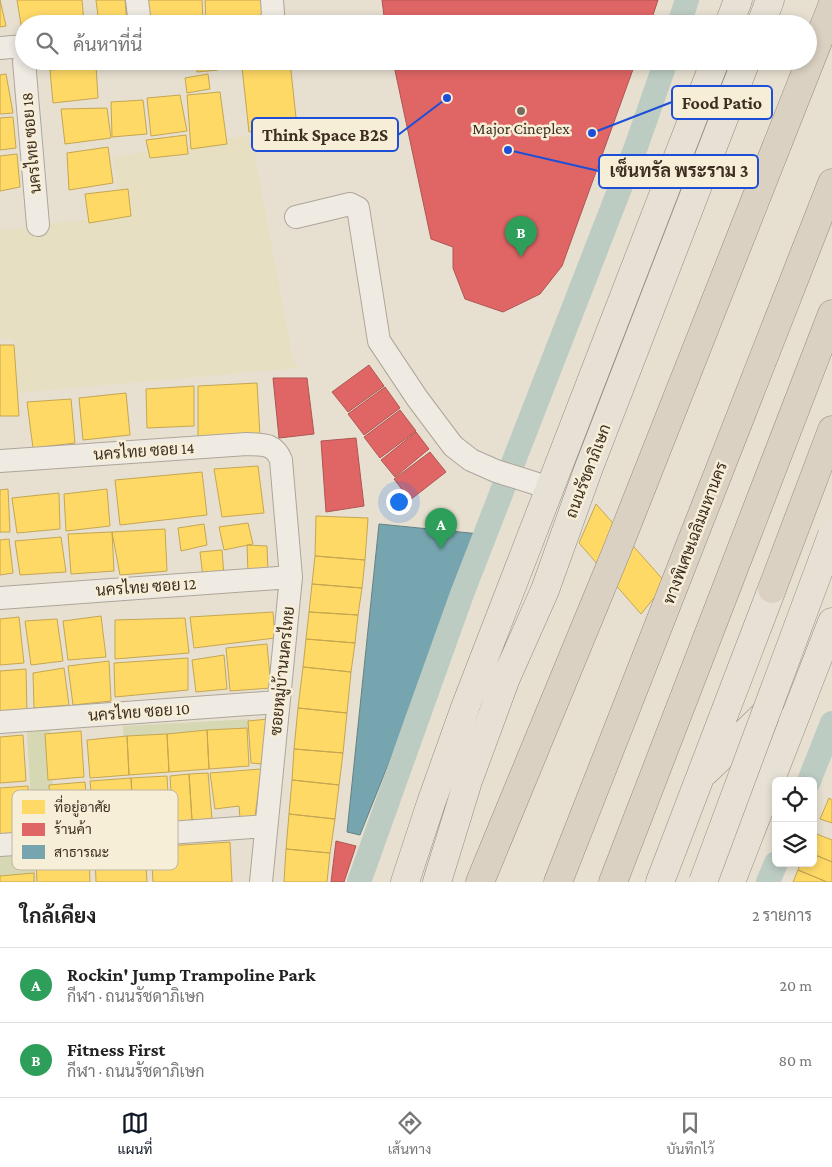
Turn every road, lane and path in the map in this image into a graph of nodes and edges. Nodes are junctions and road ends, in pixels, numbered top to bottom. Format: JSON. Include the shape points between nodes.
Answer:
{"nodes":[{"id":1,"x":138,"y":0,"type":"edge"},
{"id":2,"x":272,"y":0,"type":"edge"},
{"id":3,"x":738,"y":0,"type":"edge"},
{"id":4,"x":770,"y":0,"type":"edge"},
{"id":5,"x":832,"y":6,"type":"edge"},
{"id":6,"x":139,"y":15,"type":"edge"},
{"id":7,"x":273,"y":15,"type":"edge"},
{"id":8,"x":732,"y":15,"type":"edge"},
{"id":9,"x":764,"y":15,"type":"edge"},
{"id":10,"x":817,"y":44,"type":"edge"},
{"id":11,"x":0,"y":48,"type":"edge"},
{"id":12,"x":15,"y":51,"type":"edge"},
{"id":13,"x":25,"y":70,"type":"edge"},
{"id":14,"x":712,"y":70,"type":"edge"},
{"id":15,"x":743,"y":70,"type":"edge"},
{"id":16,"x":807,"y":70,"type":"edge"},
{"id":17,"x":832,"y":183,"type":"edge"},
{"id":18,"x":296,"y":217,"type":"dead end"},
{"id":19,"x":38,"y":225,"type":"dead end"},
{"id":20,"x":832,"y":314,"type":"edge"},
{"id":21,"x":832,"y":430,"type":"edge"},
{"id":22,"x":281,"y":460,"type":"joint"},
{"id":23,"x":0,"y":461,"type":"edge"},
{"id":24,"x":550,"y":488,"type":"junction"},
{"id":25,"x":832,"y":535,"type":"edge"},
{"id":26,"x":291,"y":577,"type":"junction"},
{"id":27,"x":772,"y":589,"type":"joint"},
{"id":28,"x":0,"y":598,"type":"edge"},
{"id":29,"x":832,"y":622,"type":"edge"},
{"id":30,"x":824,"y":667,"type":"edge"},
{"id":31,"x":278,"y":702,"type":"junction"},
{"id":32,"x":0,"y":722,"type":"edge"},
{"id":33,"x":700,"y":777,"type":"junction"},
{"id":34,"x":266,"y":826,"type":"junction"},
{"id":35,"x":178,"y":832,"type":"edge"},
{"id":36,"x":261,"y":882,"type":"edge"},
{"id":37,"x":405,"y":882,"type":"edge"},
{"id":38,"x":437,"y":882,"type":"edge"},
{"id":39,"x":480,"y":882,"type":"edge"},
{"id":40,"x":558,"y":882,"type":"edge"},
{"id":41,"x":613,"y":882,"type":"edge"},
{"id":42,"x":660,"y":882,"type":"edge"},
{"id":43,"x":703,"y":882,"type":"edge"},
{"id":44,"x":731,"y":882,"type":"edge"}],
"edges":[{"from":1,"to":6,"type":"street"},
{"from":2,"to":7,"type":"street"},
{"from":3,"to":8,"type":"main road"},
{"from":4,"to":9,"type":"main road"},
{"from":5,"to":10,"type":"highway"},
{"from":11,"to":12,"type":"street"},
{"from":13,"to":19,"type":"street","name":"นครไทย ซอย 18"},
{"from":14,"to":24,"type":"main road","name":"ถนนรัชดาภิเษก"},
{"from":15,"to":38,"type":"main road","name":"ถนนรัชดาภิเษก","via":[[545,590],[506,678],[468,781]]},
{"from":16,"to":39,"type":"highway","via":[[620,541]]},
{"from":17,"to":40,"type":"highway","name":"ทางพิเศษเฉลิมมหานคร"},
{"from":18,"to":24,"type":"street","via":[[350,204],[358,208],[379,341],[418,398],[453,446],[471,460]]},
{"from":20,"to":41,"type":"highway"},
{"from":21,"to":27,"type":"highway"},
{"from":22,"to":23,"type":"street","name":"นครไทย ซอย 14","via":[[277,452],[266,445],[247,444]]},
{"from":22,"to":26,"type":"street","name":"ซอยหมู่บ้านนครไทย"},
{"from":24,"to":37,"type":"main road","name":"ถนนรัชดาภิเษก","via":[[466,705]]},
{"from":25,"to":43,"type":"main road","bridge":true},
{"from":26,"to":28,"type":"street","name":"นครไทย ซอย 12"},
{"from":26,"to":31,"type":"street","name":"ซอยหมู่บ้านนครไทย"},
{"from":27,"to":33,"type":"main road"},
{"from":29,"to":30,"type":"main road"},
{"from":30,"to":33,"type":"main road"},
{"from":30,"to":44,"type":"main road"},
{"from":31,"to":32,"type":"street","name":"นครไทย ซอย 10"},
{"from":31,"to":34,"type":"street","name":"ซอยหมู่บ้านนครไทย"},
{"from":33,"to":42,"type":"main road"},
{"from":34,"to":35,"type":"street"},
{"from":34,"to":36,"type":"street","name":"ซอยหมู่บ้านนครไทย"}]}
